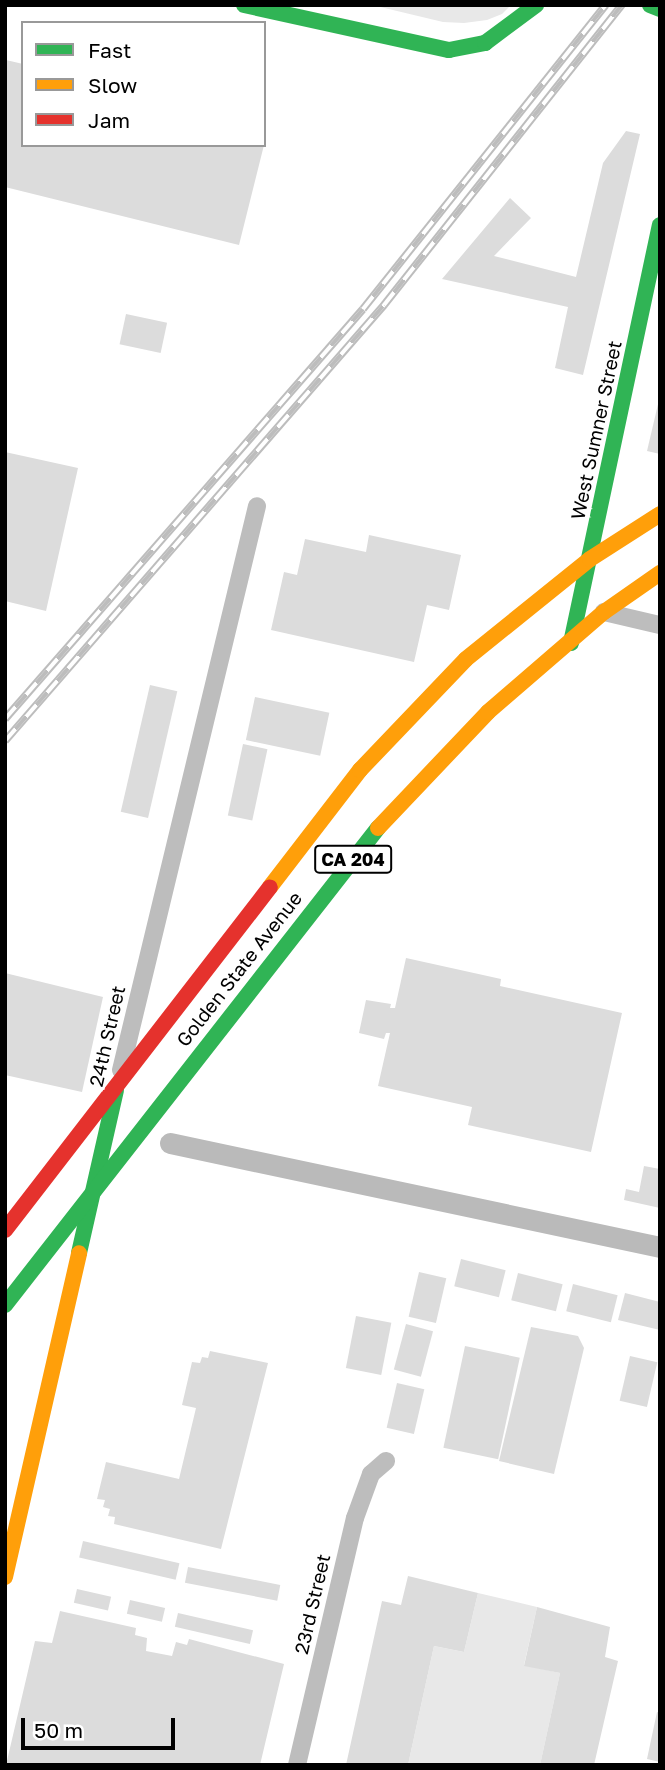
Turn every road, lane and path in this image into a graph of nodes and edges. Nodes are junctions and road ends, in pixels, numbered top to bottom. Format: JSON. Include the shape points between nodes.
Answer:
{"nodes":[{"id":1,"x":244,"y":5,"type":"edge"},
{"id":2,"x":536,"y":5,"type":"edge"},
{"id":3,"x":650,"y":5,"type":"edge"},
{"id":4,"x":660,"y":9,"type":"edge"},
{"id":5,"x":660,"y":225,"type":"edge"},
{"id":6,"x":257,"y":506,"type":"dead end"},
{"id":7,"x":660,"y":514,"type":"edge"},
{"id":8,"x":590,"y":559,"type":"junction"},
{"id":9,"x":660,"y":573,"type":"edge"},
{"id":10,"x":604,"y":612,"type":"junction"},
{"id":11,"x":660,"y":625,"type":"edge"},
{"id":12,"x":570,"y":643,"type":"junction"},
{"id":13,"x":116,"y":1090,"type":"junction"},
{"id":14,"x":93,"y":1191,"type":"junction"},
{"id":15,"x":5,"y":1230,"type":"edge"},
{"id":16,"x":5,"y":1305,"type":"edge"},
{"id":17,"x":386,"y":1461,"type":"dead end"},
{"id":18,"x":5,"y":1577,"type":"edge"},
{"id":19,"x":297,"y":1765,"type":"edge"}],
"edges":[{"from":1,"to":2,"type":"main road","via":[[450,50],[485,43]]},
{"from":3,"to":4,"type":"main road"},
{"from":5,"to":8,"type":"main road","name":"West Sumner Street"},
{"from":6,"to":13,"type":"street","name":"24th Street"},
{"from":7,"to":8,"type":"main road","name":"Golden State Avenue","number":"CA 204"},
{"from":8,"to":12,"type":"main road","name":"West Sumner Street"},
{"from":8,"to":13,"type":"main road","name":"Golden State Avenue","number":"CA 204","via":[[467,659],[360,771]]},
{"from":9,"to":10,"type":"main road","name":"Golden State Avenue","number":"CA 204"},
{"from":10,"to":11,"type":"street"},
{"from":10,"to":12,"type":"main road","name":"Golden State Avenue","number":"CA 204"},
{"from":12,"to":14,"type":"main road","name":"Golden State Avenue","number":"CA 204","via":[[488,712],[389,815]]},
{"from":13,"to":14,"type":"main road","name":"24th Street"},
{"from":13,"to":15,"type":"main road","name":"Golden State Avenue","number":"CA 204"},
{"from":14,"to":16,"type":"main road","name":"Golden State Avenue","number":"CA 204"},
{"from":14,"to":18,"type":"main road","name":"24th Street"},
{"from":17,"to":19,"type":"street","name":"23rd Street","via":[[370,1474],[355,1518]]}]}
